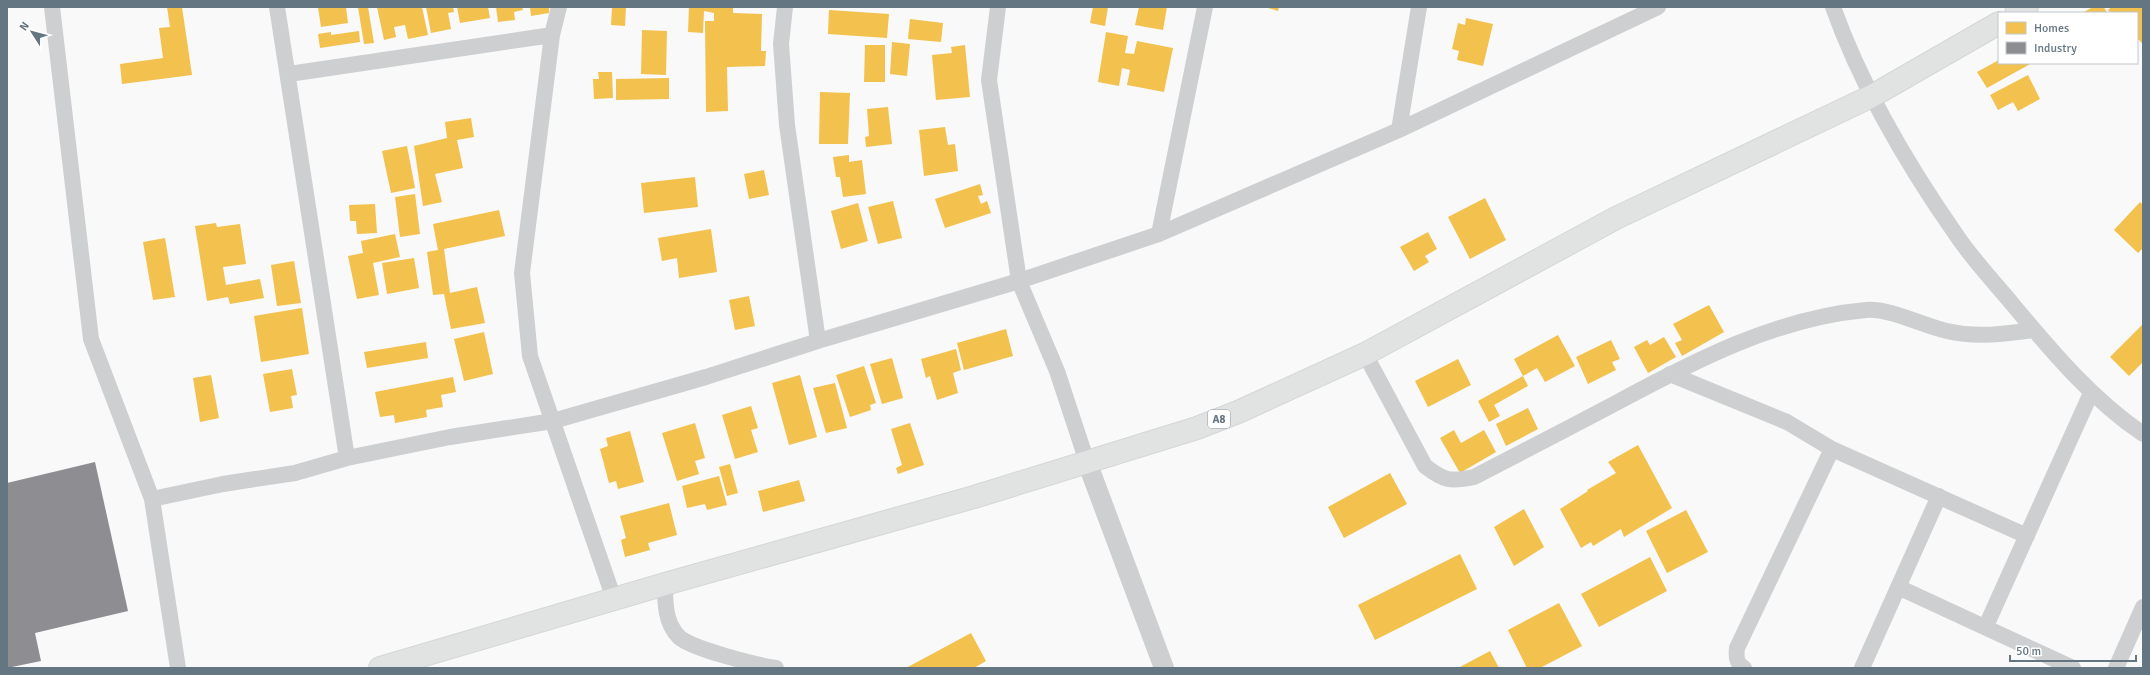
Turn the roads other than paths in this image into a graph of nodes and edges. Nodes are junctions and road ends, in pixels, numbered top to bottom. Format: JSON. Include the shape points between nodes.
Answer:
{"nodes":[{"id":1,"x":52,"y":7,"type":"edge"},
{"id":2,"x":277,"y":7,"type":"edge"},
{"id":3,"x":559,"y":7,"type":"edge"},
{"id":4,"x":785,"y":7,"type":"edge"},
{"id":5,"x":998,"y":7,"type":"edge"},
{"id":6,"x":1205,"y":7,"type":"edge"},
{"id":7,"x":1419,"y":7,"type":"edge"},
{"id":8,"x":1658,"y":7,"type":"edge"},
{"id":9,"x":1833,"y":7,"type":"edge"},
{"id":10,"x":2027,"y":7,"type":"edge"},
{"id":11,"x":2018,"y":12,"type":"edge"},
{"id":12,"x":1998,"y":24,"type":"edge"},
{"id":13,"x":552,"y":34,"type":"junction"},
{"id":14,"x":289,"y":74,"type":"junction"},
{"id":15,"x":1872,"y":96,"type":"junction"},
{"id":16,"x":1398,"y":130,"type":"junction"},
{"id":17,"x":1159,"y":234,"type":"junction"},
{"id":18,"x":1019,"y":281,"type":"junction"},
{"id":19,"x":2034,"y":330,"type":"junction"},
{"id":20,"x":818,"y":341,"type":"junction"},
{"id":21,"x":1366,"y":354,"type":"junction"},
{"id":22,"x":1670,"y":374,"type":"junction"},
{"id":23,"x":2091,"y":393,"type":"junction"},
{"id":24,"x":553,"y":421,"type":"junction"},
{"id":25,"x":2143,"y":434,"type":"edge"},
{"id":26,"x":1832,"y":450,"type":"junction"},
{"id":27,"x":347,"y":458,"type":"junction"},
{"id":28,"x":1087,"y":462,"type":"junction"},
{"id":29,"x":1939,"y":496,"type":"junction"},
{"id":30,"x":152,"y":499,"type":"junction"},
{"id":31,"x":2027,"y":536,"type":"junction"},
{"id":32,"x":665,"y":584,"type":"junction"},
{"id":33,"x":1898,"y":587,"type":"junction"},
{"id":34,"x":614,"y":599,"type":"junction"},
{"id":35,"x":2143,"y":607,"type":"edge"},
{"id":36,"x":1986,"y":626,"type":"junction"},
{"id":37,"x":178,"y":668,"type":"edge"},
{"id":38,"x":380,"y":668,"type":"edge"},
{"id":39,"x":776,"y":668,"type":"edge"},
{"id":40,"x":1164,"y":668,"type":"edge"},
{"id":41,"x":1741,"y":668,"type":"edge"},
{"id":42,"x":1862,"y":668,"type":"edge"},
{"id":43,"x":2073,"y":668,"type":"edge"},
{"id":44,"x":2116,"y":668,"type":"edge"}],
"edges":[{"from":1,"to":30,"type":"street","via":[[91,339]]},
{"from":2,"to":14,"type":"street"},
{"from":3,"to":13,"type":"street"},
{"from":4,"to":20,"type":"street","via":[[782,44],[787,125]]},
{"from":5,"to":18,"type":"street","via":[[989,80]]},
{"from":6,"to":17,"type":"street"},
{"from":7,"to":16,"type":"street"},
{"from":8,"to":16,"type":"street"},
{"from":9,"to":15,"type":"street"},
{"from":10,"to":11,"type":"main road"},
{"from":12,"to":15,"type":"main road","number":"A8"},
{"from":13,"to":14,"type":"street"},
{"from":13,"to":24,"type":"street","via":[[522,273],[530,356]]},
{"from":14,"to":27,"type":"street"},
{"from":15,"to":19,"type":"street","via":[[1907,158],[1957,237]]},
{"from":15,"to":21,"type":"main road","number":"A8","via":[[1616,218]]},
{"from":16,"to":17,"type":"street"},
{"from":17,"to":18,"type":"street"},
{"from":18,"to":20,"type":"street"},
{"from":18,"to":28,"type":"street","via":[[1057,372]]},
{"from":19,"to":22,"type":"street","via":[[1990,335],[1949,332],[1891,313],[1868,310],[1821,316],[1766,332]]},
{"from":19,"to":23,"type":"street"},
{"from":20,"to":24,"type":"street","via":[[706,377]]},
{"from":21,"to":22,"type":"street","via":[[1425,466],[1439,477],[1456,481],[1474,477]]},
{"from":21,"to":28,"type":"main road","number":"A8","via":[[1197,428]]},
{"from":22,"to":26,"type":"street","via":[[1787,422]]},
{"from":23,"to":25,"type":"street"},
{"from":23,"to":31,"type":"street"},
{"from":24,"to":27,"type":"street","via":[[450,437]]},
{"from":24,"to":34,"type":"street"},
{"from":26,"to":29,"type":"street"},
{"from":26,"to":41,"type":"street","via":[[1737,648],[1736,658]]},
{"from":27,"to":30,"type":"street","via":[[295,473],[223,484]]},
{"from":28,"to":32,"type":"main road","number":"A8","via":[[974,497]]},
{"from":28,"to":40,"type":"street"},
{"from":29,"to":31,"type":"street"},
{"from":29,"to":33,"type":"street"},
{"from":30,"to":37,"type":"street"},
{"from":31,"to":36,"type":"street"},
{"from":32,"to":34,"type":"main road","number":"A8"},
{"from":32,"to":39,"type":"street","via":[[665,610],[670,624],[679,637],[695,646]]},
{"from":33,"to":36,"type":"street"},
{"from":33,"to":42,"type":"street"},
{"from":34,"to":38,"type":"main road","number":"A8"},
{"from":35,"to":44,"type":"street"},
{"from":36,"to":43,"type":"street"}]}
